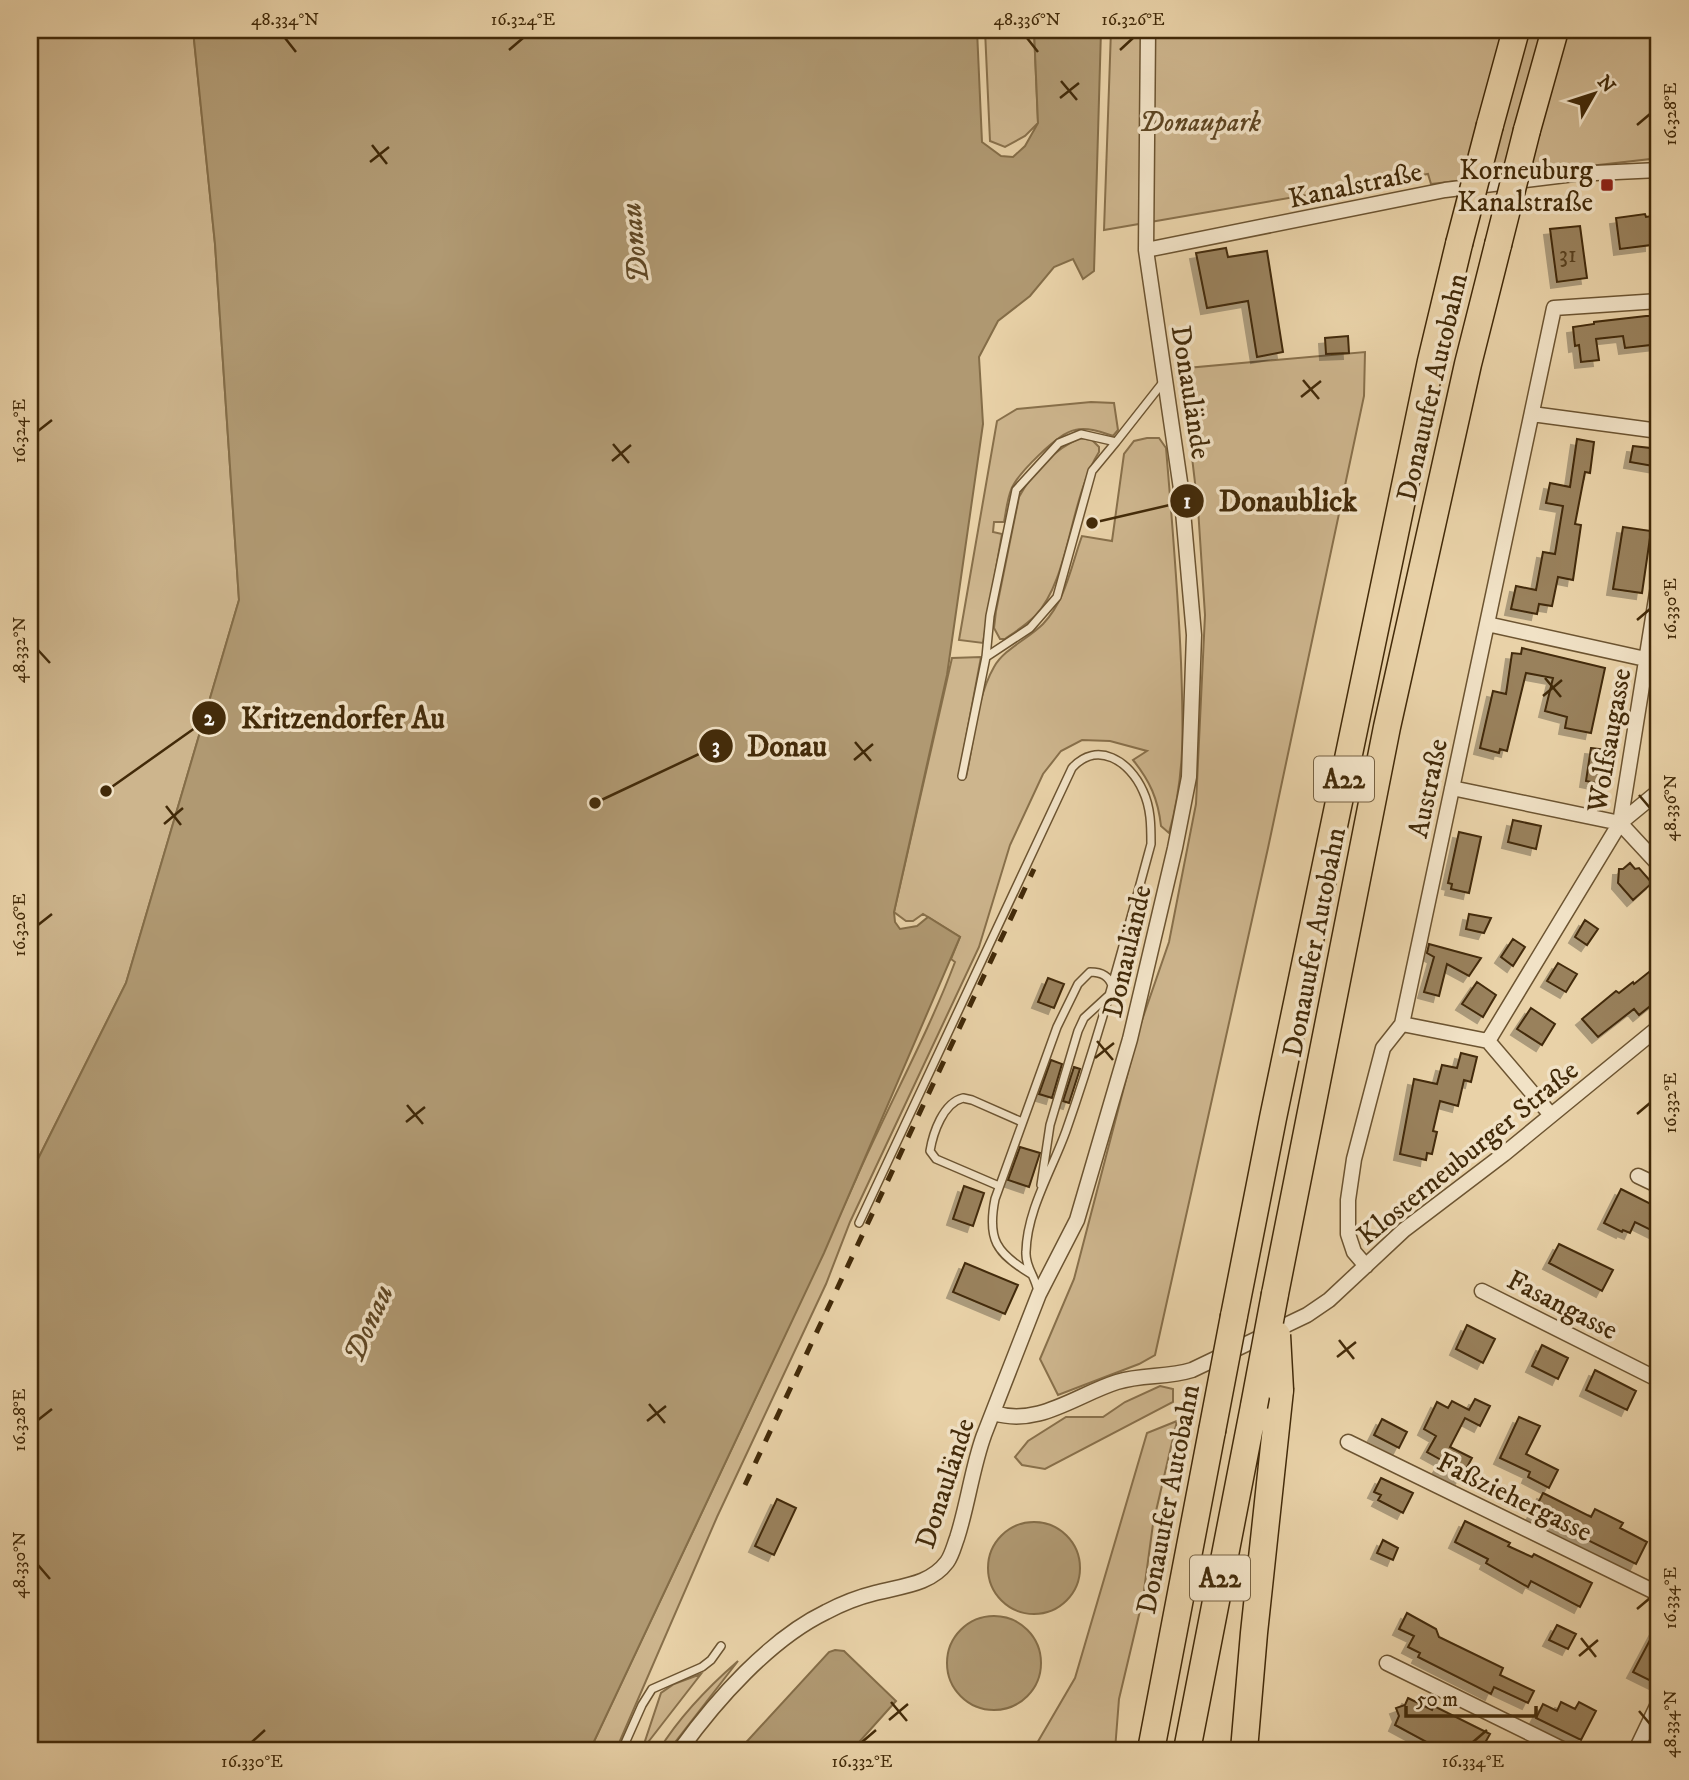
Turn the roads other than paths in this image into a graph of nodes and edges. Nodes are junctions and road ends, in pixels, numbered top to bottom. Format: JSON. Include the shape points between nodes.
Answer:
{"nodes":[{"id":1,"x":1148,"y":30,"type":"edge"},
{"id":2,"x":1516,"y":30,"type":"edge"},
{"id":3,"x":1555,"y":30,"type":"edge"},
{"id":4,"x":1659,"y":170,"type":"edge"},
{"id":5,"x":1146,"y":250,"type":"junction"},
{"id":6,"x":1659,"y":301,"type":"edge"},
{"id":7,"x":1164,"y":380,"type":"junction"},
{"id":8,"x":1532,"y":414,"type":"junction"},
{"id":9,"x":1659,"y":431,"type":"edge"},
{"id":10,"x":1116,"y":442,"type":"junction"},
{"id":11,"x":1659,"y":580,"type":"edge"},
{"id":12,"x":1487,"y":624,"type":"junction"},
{"id":13,"x":986,"y":657,"type":"junction"},
{"id":14,"x":1653,"y":661,"type":"edge"},
{"id":15,"x":962,"y":776,"type":"dead end"},
{"id":16,"x":1452,"y":788,"type":"junction"},
{"id":17,"x":1659,"y":791,"type":"edge"},
{"id":18,"x":1620,"y":823,"type":"junction"},
{"id":19,"x":1659,"y":865,"type":"edge"},
{"id":20,"x":1111,"y":990,"type":"junction"},
{"id":21,"x":1402,"y":1024,"type":"junction"},
{"id":22,"x":1659,"y":1027,"type":"edge"},
{"id":23,"x":1488,"y":1041,"type":"junction"},
{"id":24,"x":1551,"y":1115,"type":"junction"},
{"id":25,"x":1021,"y":1122,"type":"junction"},
{"id":26,"x":1638,"y":1176,"type":"dead end"},
{"id":27,"x":999,"y":1186,"type":"junction"},
{"id":28,"x":1659,"y":1186,"type":"edge"},
{"id":29,"x":1039,"y":1199,"type":"junction"},
{"id":30,"x":859,"y":1223,"type":"dead end"},
{"id":31,"x":1366,"y":1266,"type":"junction"},
{"id":32,"x":1033,"y":1275,"type":"junction"},
{"id":33,"x":1482,"y":1291,"type":"dead end"},
{"id":34,"x":1039,"y":1294,"type":"junction"},
{"id":35,"x":1275,"y":1294,"type":"junction"},
{"id":36,"x":1659,"y":1380,"type":"edge"},
{"id":37,"x":994,"y":1413,"type":"junction"},
{"id":38,"x":1348,"y":1442,"type":"dead end"},
{"id":39,"x":1659,"y":1594,"type":"edge"},
{"id":40,"x":721,"y":1646,"type":"dead end"},
{"id":41,"x":1387,"y":1663,"type":"dead end"},
{"id":42,"x":1659,"y":1702,"type":"edge"},
{"id":43,"x":622,"y":1750,"type":"edge"},
{"id":44,"x":680,"y":1750,"type":"edge"},
{"id":45,"x":1151,"y":1750,"type":"edge"},
{"id":46,"x":1187,"y":1750,"type":"edge"},
{"id":47,"x":1244,"y":1750,"type":"edge"},
{"id":48,"x":1564,"y":1750,"type":"edge"},
{"id":49,"x":1636,"y":1750,"type":"edge"}],
"edges":[{"from":1,"to":5,"type":"street","name":"Donaulände"},
{"from":2,"to":45,"type":"highway","name":"Donauufer Autobahn","number":"A22","bridge":true,"via":[[1422,402],[1234,1316]]},
{"from":3,"to":35,"type":"highway","name":"Donauufer Autobahn","number":"A22","bridge":true,"via":[[1465,377],[1387,727]]},
{"from":4,"to":5,"type":"street","name":"Kanalstraße","via":[[1574,174],[1445,190]]},
{"from":5,"to":7,"type":"street","name":"Donaulände"},
{"from":6,"to":8,"type":"street","name":"Austraße","via":[[1554,308]]},
{"from":7,"to":10,"type":"lane"},
{"from":7,"to":34,"type":"street","name":"Donaulände","via":[[1181,489],[1194,635],[1188,777],[1130,1039],[1103,1136],[1077,1220]]},
{"from":8,"to":9,"type":"street"},
{"from":8,"to":12,"type":"street","name":"Austraße"},
{"from":10,"to":13,"type":"lane","via":[[1093,471],[1057,597],[1030,628]]},
{"from":10,"to":13,"type":"lane","via":[[1081,434],[1059,443],[1016,490]]},
{"from":11,"to":14,"type":"street","name":"Wolfsaugasse"},
{"from":12,"to":14,"type":"street"},
{"from":12,"to":16,"type":"street","name":"Austraße"},
{"from":13,"to":15,"type":"lane"},
{"from":14,"to":18,"type":"street","name":"Wolfsaugasse"},
{"from":16,"to":18,"type":"street"},
{"from":16,"to":21,"type":"street","name":"Austraße"},
{"from":17,"to":18,"type":"street"},
{"from":18,"to":19,"type":"street"},
{"from":18,"to":23,"type":"street","name":"Wolfsaugasse"},
{"from":20,"to":25,"type":"lane","via":[[1107,977],[1097,972],[1090,972],[1078,984]]},
{"from":20,"to":29,"type":"lane","via":[[1066,1132]]},
{"from":20,"to":29,"type":"lane","via":[[1084,1018],[1079,1031],[1050,1125]]},
{"from":20,"to":30,"type":"lane","via":[[1150,844],[1151,821],[1137,779],[1116,760],[1097,754],[1079,760],[1072,768]]},
{"from":21,"to":23,"type":"street"},
{"from":21,"to":31,"type":"street","name":"Austraße","via":[[1383,1048],[1354,1159],[1348,1234],[1354,1252]]},
{"from":22,"to":24,"type":"street","name":"Klosterneuburger Straße"},
{"from":23,"to":24,"type":"street"},
{"from":24,"to":31,"type":"street","name":"Klosterneuburger Straße","via":[[1404,1230]]},
{"from":25,"to":27,"type":"lane"},
{"from":25,"to":27,"type":"lane","via":[[963,1098],[950,1104],[932,1141],[930,1151],[936,1159]]},
{"from":26,"to":28,"type":"street"},
{"from":27,"to":32,"type":"lane","via":[[991,1219],[993,1240],[1016,1265]]},
{"from":29,"to":32,"type":"lane","via":[[1026,1254]]},
{"from":31,"to":37,"type":"street","name":"Klosterneuburger Straße","via":[[1307,1315],[1192,1370],[1118,1382],[1032,1416]]},
{"from":32,"to":34,"type":"lane"},
{"from":33,"to":36,"type":"street","name":"Fasangasse"},
{"from":34,"to":37,"type":"street","name":"Donaulände"},
{"from":35,"to":46,"type":"highway","name":"Donauufer Autobahn","number":"A22","bridge":true},
{"from":35,"to":47,"type":"highway","bridge":true,"via":[[1280,1390]]},
{"from":37,"to":44,"type":"street","name":"Donaulände","via":[[976,1456],[960,1529],[949,1560],[940,1570],[911,1586],[873,1593],[825,1612],[804,1625],[758,1660]]},
{"from":38,"to":39,"type":"street","name":"Faßziehergasse"},
{"from":40,"to":43,"type":"lane","via":[[702,1667],[652,1689]]},
{"from":41,"to":48,"type":"street"},
{"from":42,"to":49,"type":"street"}]}
